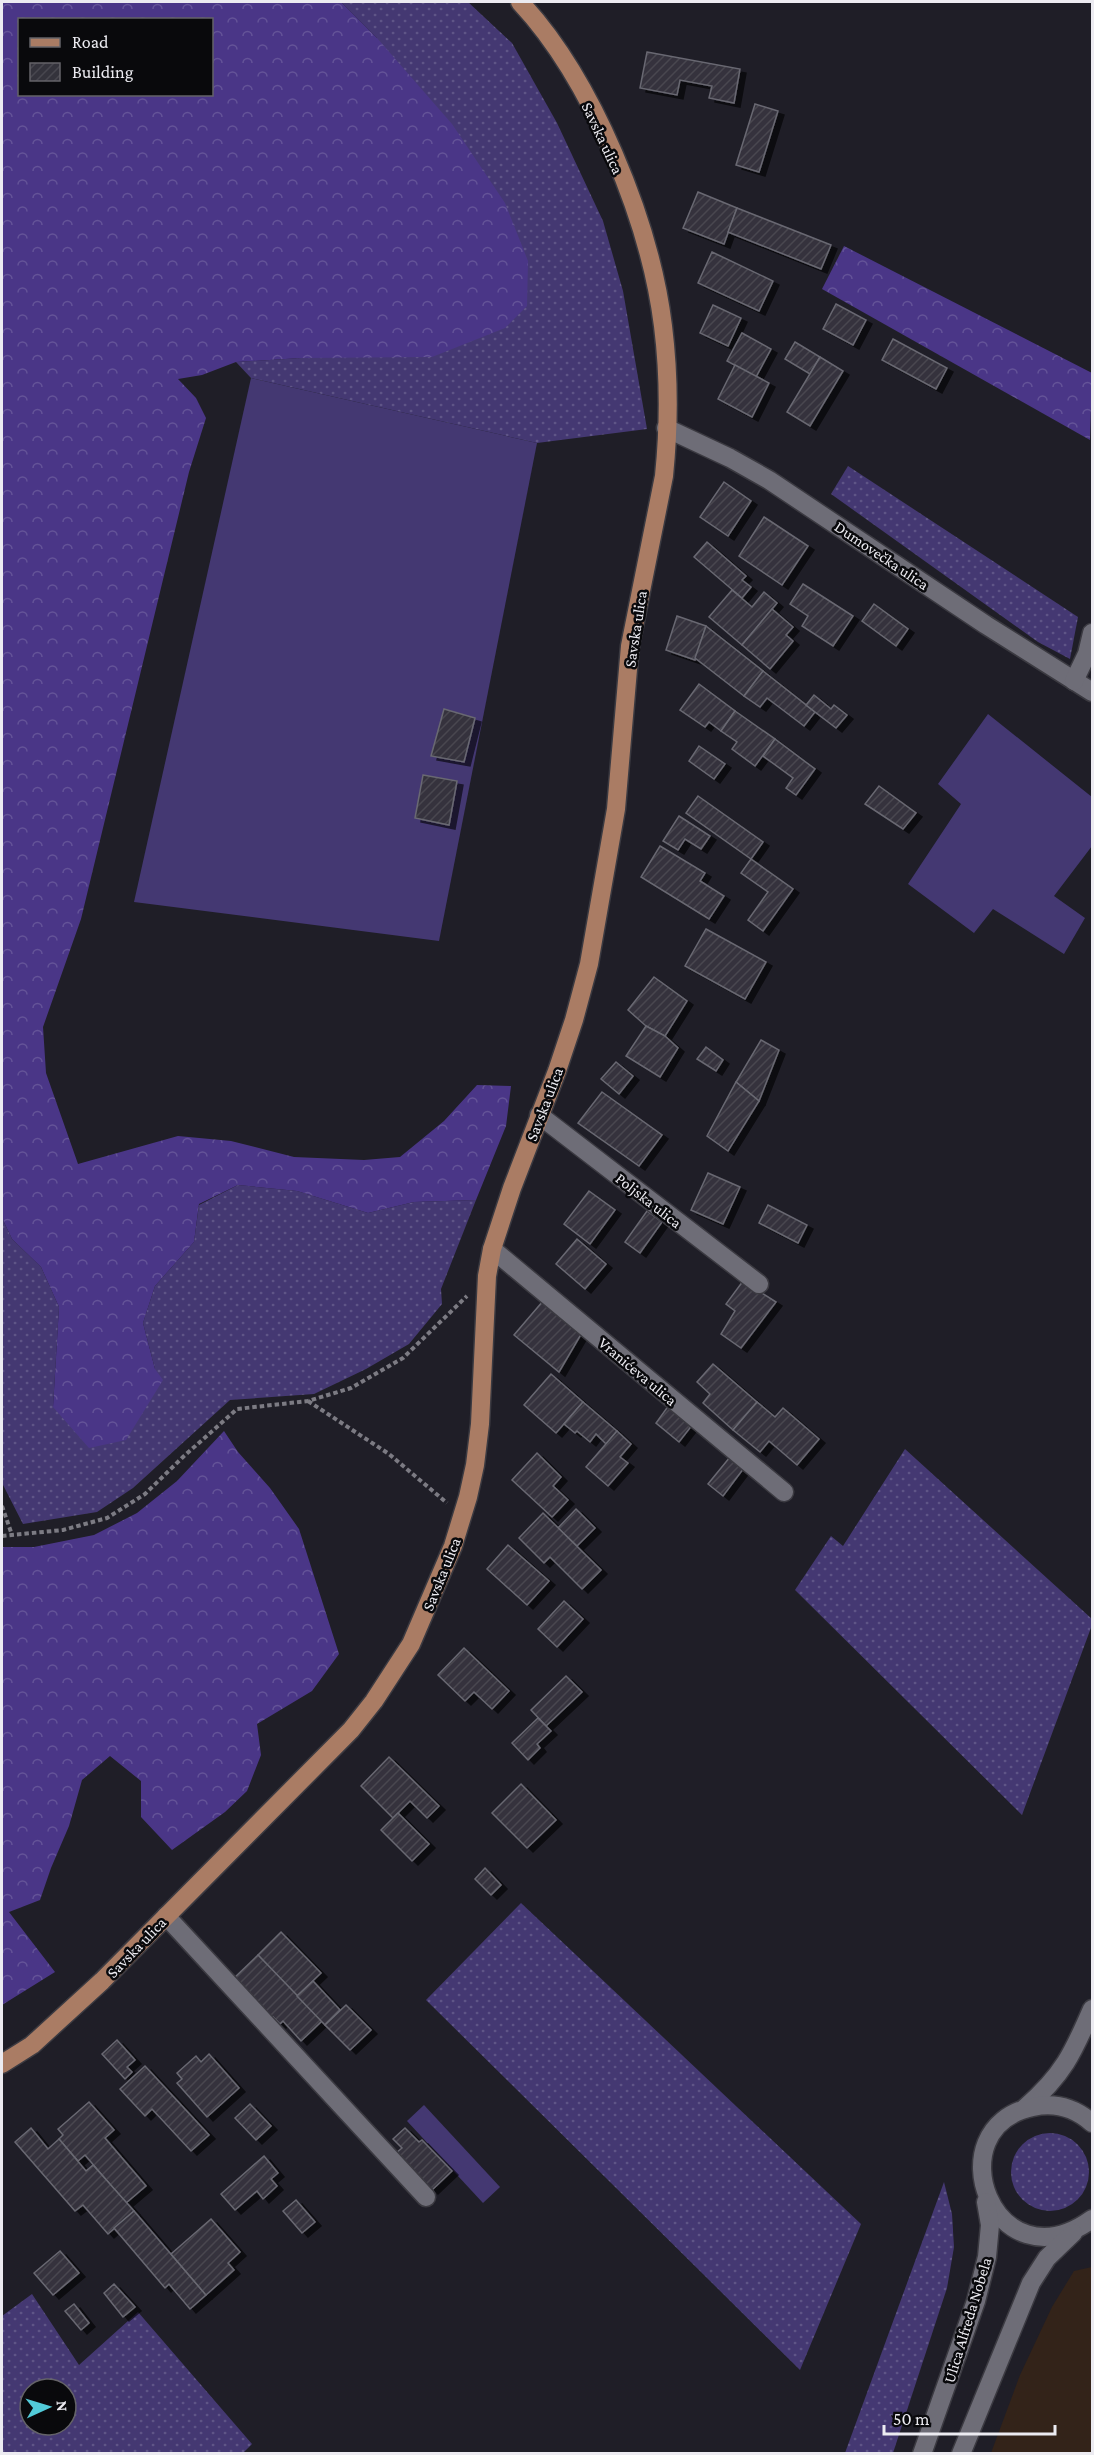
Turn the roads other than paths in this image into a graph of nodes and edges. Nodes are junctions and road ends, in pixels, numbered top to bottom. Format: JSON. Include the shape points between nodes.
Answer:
{"nodes":[{"id":1,"x":520,"y":2,"type":"edge"},
{"id":2,"x":666,"y":428,"type":"junction"},
{"id":3,"x":1092,"y":633,"type":"edge"},
{"id":4,"x":1074,"y":681,"type":"junction"},
{"id":5,"x":1092,"y":692,"type":"edge"},
{"id":6,"x":540,"y":1115,"type":"junction"},
{"id":7,"x":492,"y":1249,"type":"junction"},
{"id":8,"x":759,"y":1284,"type":"dead end"},
{"id":9,"x":784,"y":1492,"type":"dead end"},
{"id":10,"x":166,"y":1916,"type":"junction"},
{"id":11,"x":1092,"y":2009,"type":"edge"},
{"id":12,"x":2,"y":2064,"type":"edge"},
{"id":13,"x":1025,"y":2108,"type":"junction"},
{"id":14,"x":1092,"y":2123,"type":"edge"},
{"id":15,"x":982,"y":2182,"type":"junction"},
{"id":16,"x":426,"y":2197,"type":"dead end"},
{"id":17,"x":1092,"y":2220,"type":"edge"},
{"id":18,"x":1092,"y":2231,"type":"edge"},
{"id":19,"x":1074,"y":2232,"type":"junction"},
{"id":20,"x":922,"y":2454,"type":"edge"},
{"id":21,"x":961,"y":2454,"type":"edge"}],
"edges":[{"from":1,"to":2,"type":"main road","name":"Savska ulica","via":[[564,60],[601,127],[642,231],[663,325]]},
{"from":2,"to":4,"type":"street","name":"Dumovečka ulica","via":[[769,480]]},
{"from":2,"to":6,"type":"main road","name":"Savska ulica","via":[[664,476],[630,646],[616,809],[604,883],[574,1020]]},
{"from":3,"to":4,"type":"street"},
{"from":4,"to":5,"type":"street","name":"Dumovečka ulica"},
{"from":6,"to":7,"type":"main road","name":"Savska ulica"},
{"from":6,"to":8,"type":"street","name":"Poljska ulica"},
{"from":7,"to":9,"type":"street","name":"Vranićeva ulica"},
{"from":7,"to":10,"type":"main road","name":"Savska ulica","via":[[475,1465],[446,1564],[415,1635],[374,1701],[343,1738]]},
{"from":10,"to":12,"type":"main road","name":"Savska ulica","via":[[68,2013],[32,2045]]},
{"from":10,"to":16,"type":"street"},
{"from":11,"to":13,"type":"street","via":[[1064,2068]]},
{"from":13,"to":14,"type":"street","via":[[1063,2106]]},
{"from":13,"to":15,"type":"street","via":[[995,2130],[986,2146]]},
{"from":15,"to":19,"type":"street","via":[[988,2201],[1016,2229],[1035,2236],[1055,2237]]},
{"from":15,"to":20,"type":"street","name":"Ulica Alfreda Nobela","via":[[990,2226],[987,2257],[976,2301]]},
{"from":17,"to":19,"type":"street"},
{"from":18,"to":19,"type":"street"},
{"from":19,"to":21,"type":"street","via":[[1047,2258],[1030,2283]]}]}
